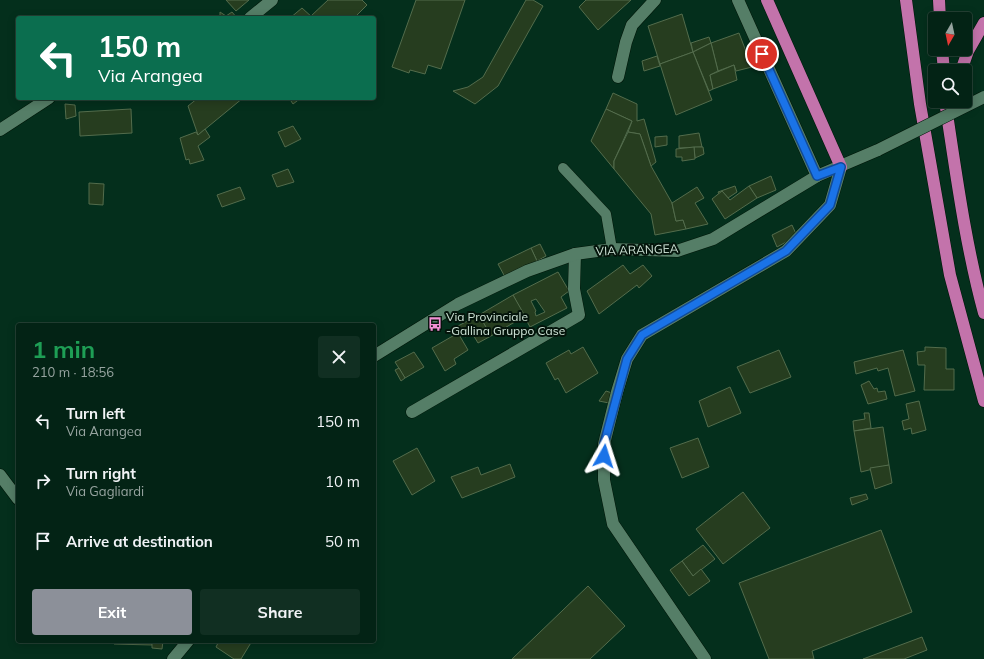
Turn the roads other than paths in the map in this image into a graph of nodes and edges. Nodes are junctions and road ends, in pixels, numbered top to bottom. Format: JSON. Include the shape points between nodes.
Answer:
{"nodes":[{"id":1,"x":272,"y":0,"type":"edge"},
{"id":2,"x":655,"y":0,"type":"edge"},
{"id":3,"x":738,"y":0,"type":"edge"},
{"id":4,"x":768,"y":0,"type":"edge"},
{"id":5,"x":906,"y":0,"type":"edge"},
{"id":6,"x":911,"y":0,"type":"edge"},
{"id":7,"x":939,"y":0,"type":"edge"},
{"id":8,"x":940,"y":12,"type":"edge"},
{"id":9,"x":252,"y":16,"type":"edge"},
{"id":10,"x":984,"y":23,"type":"edge"},
{"id":11,"x":911,"y":27,"type":"junction"},
{"id":12,"x":963,"y":64,"type":"edge"},
{"id":13,"x":618,"y":77,"type":"dead end"},
{"id":14,"x":984,"y":97,"type":"edge"},
{"id":15,"x":46,"y":100,"type":"edge"},
{"id":16,"x":947,"y":108,"type":"edge"},
{"id":17,"x":0,"y":130,"type":"edge"},
{"id":18,"x":841,"y":167,"type":"junction"},
{"id":19,"x":563,"y":168,"type":"dead end"},
{"id":20,"x":817,"y":176,"type":"junction"},
{"id":21,"x":612,"y":248,"type":"junction"},
{"id":22,"x":575,"y":254,"type":"junction"},
{"id":23,"x":984,"y":313,"type":"edge"},
{"id":24,"x":376,"y":355,"type":"edge"},
{"id":25,"x":984,"y":401,"type":"edge"},
{"id":26,"x":412,"y":412,"type":"dead end"},
{"id":27,"x":0,"y":475,"type":"edge"},
{"id":28,"x":16,"y":496,"type":"edge"},
{"id":29,"x":187,"y":643,"type":"edge"},
{"id":30,"x":178,"y":656,"type":"edge"},
{"id":31,"x":704,"y":659,"type":"edge"}],
"edges":[{"from":1,"to":9,"type":"street"},
{"from":2,"to":13,"type":"street","via":[[632,25]]},
{"from":3,"to":20,"type":"street"},
{"from":4,"to":18,"type":"highway"},
{"from":5,"to":11,"type":"highway"},
{"from":6,"to":11,"type":"highway"},
{"from":7,"to":8,"type":"highway"},
{"from":10,"to":12,"type":"highway"},
{"from":11,"to":25,"type":"highway","via":[[920,104],[950,275]]},
{"from":14,"to":18,"type":"street","name":"VIA ARANGEA","bridge":true},
{"from":15,"to":17,"type":"street"},
{"from":16,"to":23,"type":"highway","via":[[962,215]]},
{"from":18,"to":20,"type":"street","name":"VIA ARANGEA"},
{"from":18,"to":31,"type":"street","via":[[830,205],[786,251],[642,335],[627,359],[617,392],[604,444],[604,480],[613,524]]},
{"from":19,"to":21,"type":"lane","via":[[606,214]]},
{"from":20,"to":21,"type":"street","name":"VIA ARANGEA","via":[[713,239],[677,251]]},
{"from":21,"to":22,"type":"street","name":"VIA ARANGEA"},
{"from":22,"to":24,"type":"street","name":"VIA ARANGEA","via":[[528,271],[458,304]]},
{"from":22,"to":26,"type":"street","via":[[574,289],[579,315]]},
{"from":27,"to":28,"type":"street"},
{"from":29,"to":30,"type":"street"}]}
